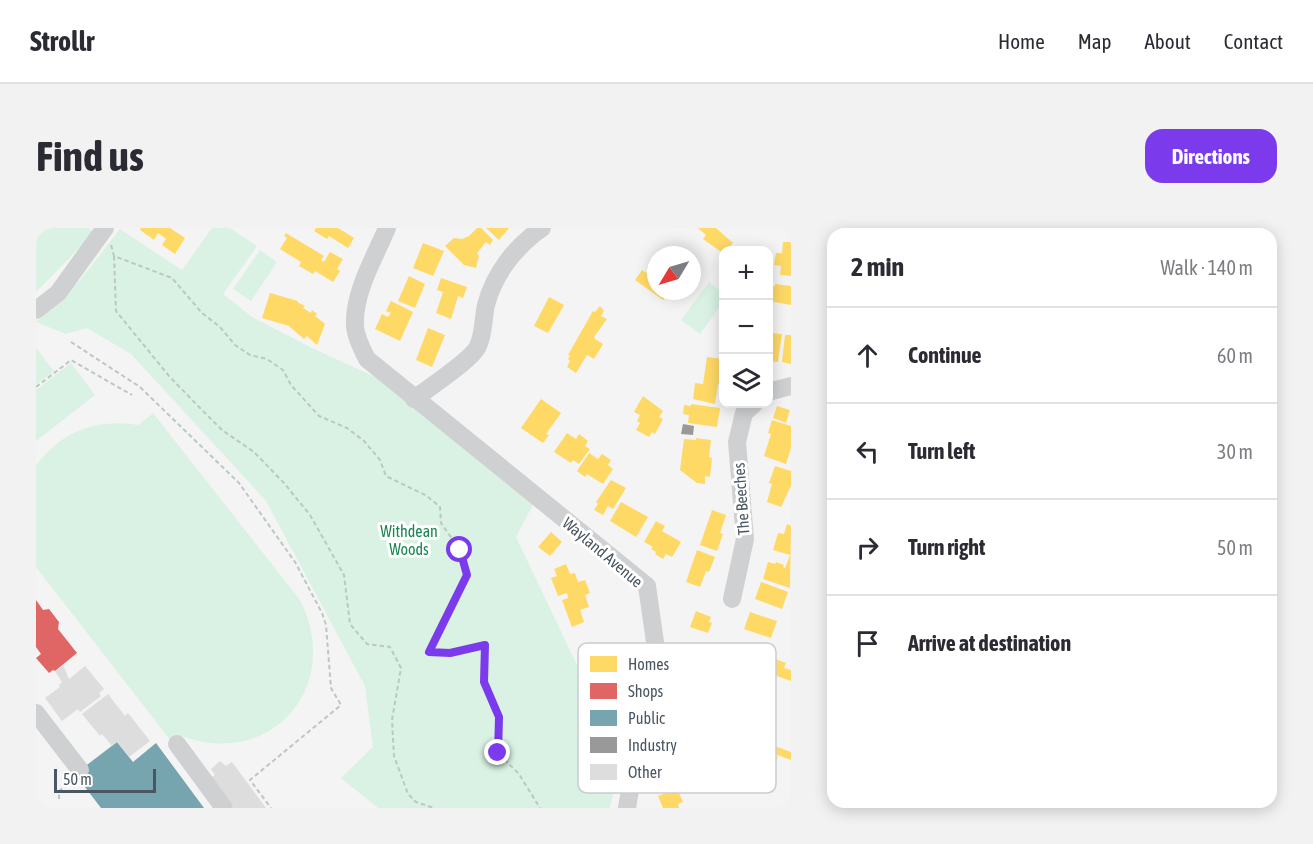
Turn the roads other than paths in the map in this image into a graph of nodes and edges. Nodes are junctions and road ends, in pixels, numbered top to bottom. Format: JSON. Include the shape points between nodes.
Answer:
{"nodes":[{"id":1,"x":387,"y":228,"type":"edge"},
{"id":2,"x":542,"y":228,"type":"edge"},
{"id":3,"x":107,"y":233,"type":"edge"},
{"id":4,"x":36,"y":310,"type":"edge"},
{"id":5,"x":791,"y":386,"type":"edge"},
{"id":6,"x":773,"y":391,"type":"edge"},
{"id":7,"x":414,"y":399,"type":"junction"},
{"id":8,"x":750,"y":408,"type":"edge"},
{"id":9,"x":732,"y":599,"type":"dead end"},
{"id":10,"x":655,"y":643,"type":"edge"},
{"id":11,"x":36,"y":713,"type":"edge"},
{"id":12,"x":177,"y":744,"type":"dead end"},
{"id":13,"x":80,"y":770,"type":"dead end"},
{"id":14,"x":630,"y":793,"type":"edge"},
{"id":15,"x":224,"y":808,"type":"edge"},
{"id":16,"x":627,"y":808,"type":"edge"}],
"edges":[{"from":1,"to":7,"type":"street","name":"Wayland Avenue","via":[[357,298],[355,328],[367,358]]},
{"from":2,"to":7,"type":"street","via":[[504,264],[486,303],[478,348]]},
{"from":3,"to":4,"type":"street","via":[[58,293]]},
{"from":5,"to":6,"type":"street"},
{"from":7,"to":10,"type":"street","name":"Wayland Avenue","via":[[647,586]]},
{"from":8,"to":9,"type":"street","name":"The Beeches","via":[[744,413],[737,442],[745,539]]},
{"from":11,"to":13,"type":"street"},
{"from":12,"to":15,"type":"street"},
{"from":14,"to":16,"type":"street","name":"Wayland Avenue"}]}
